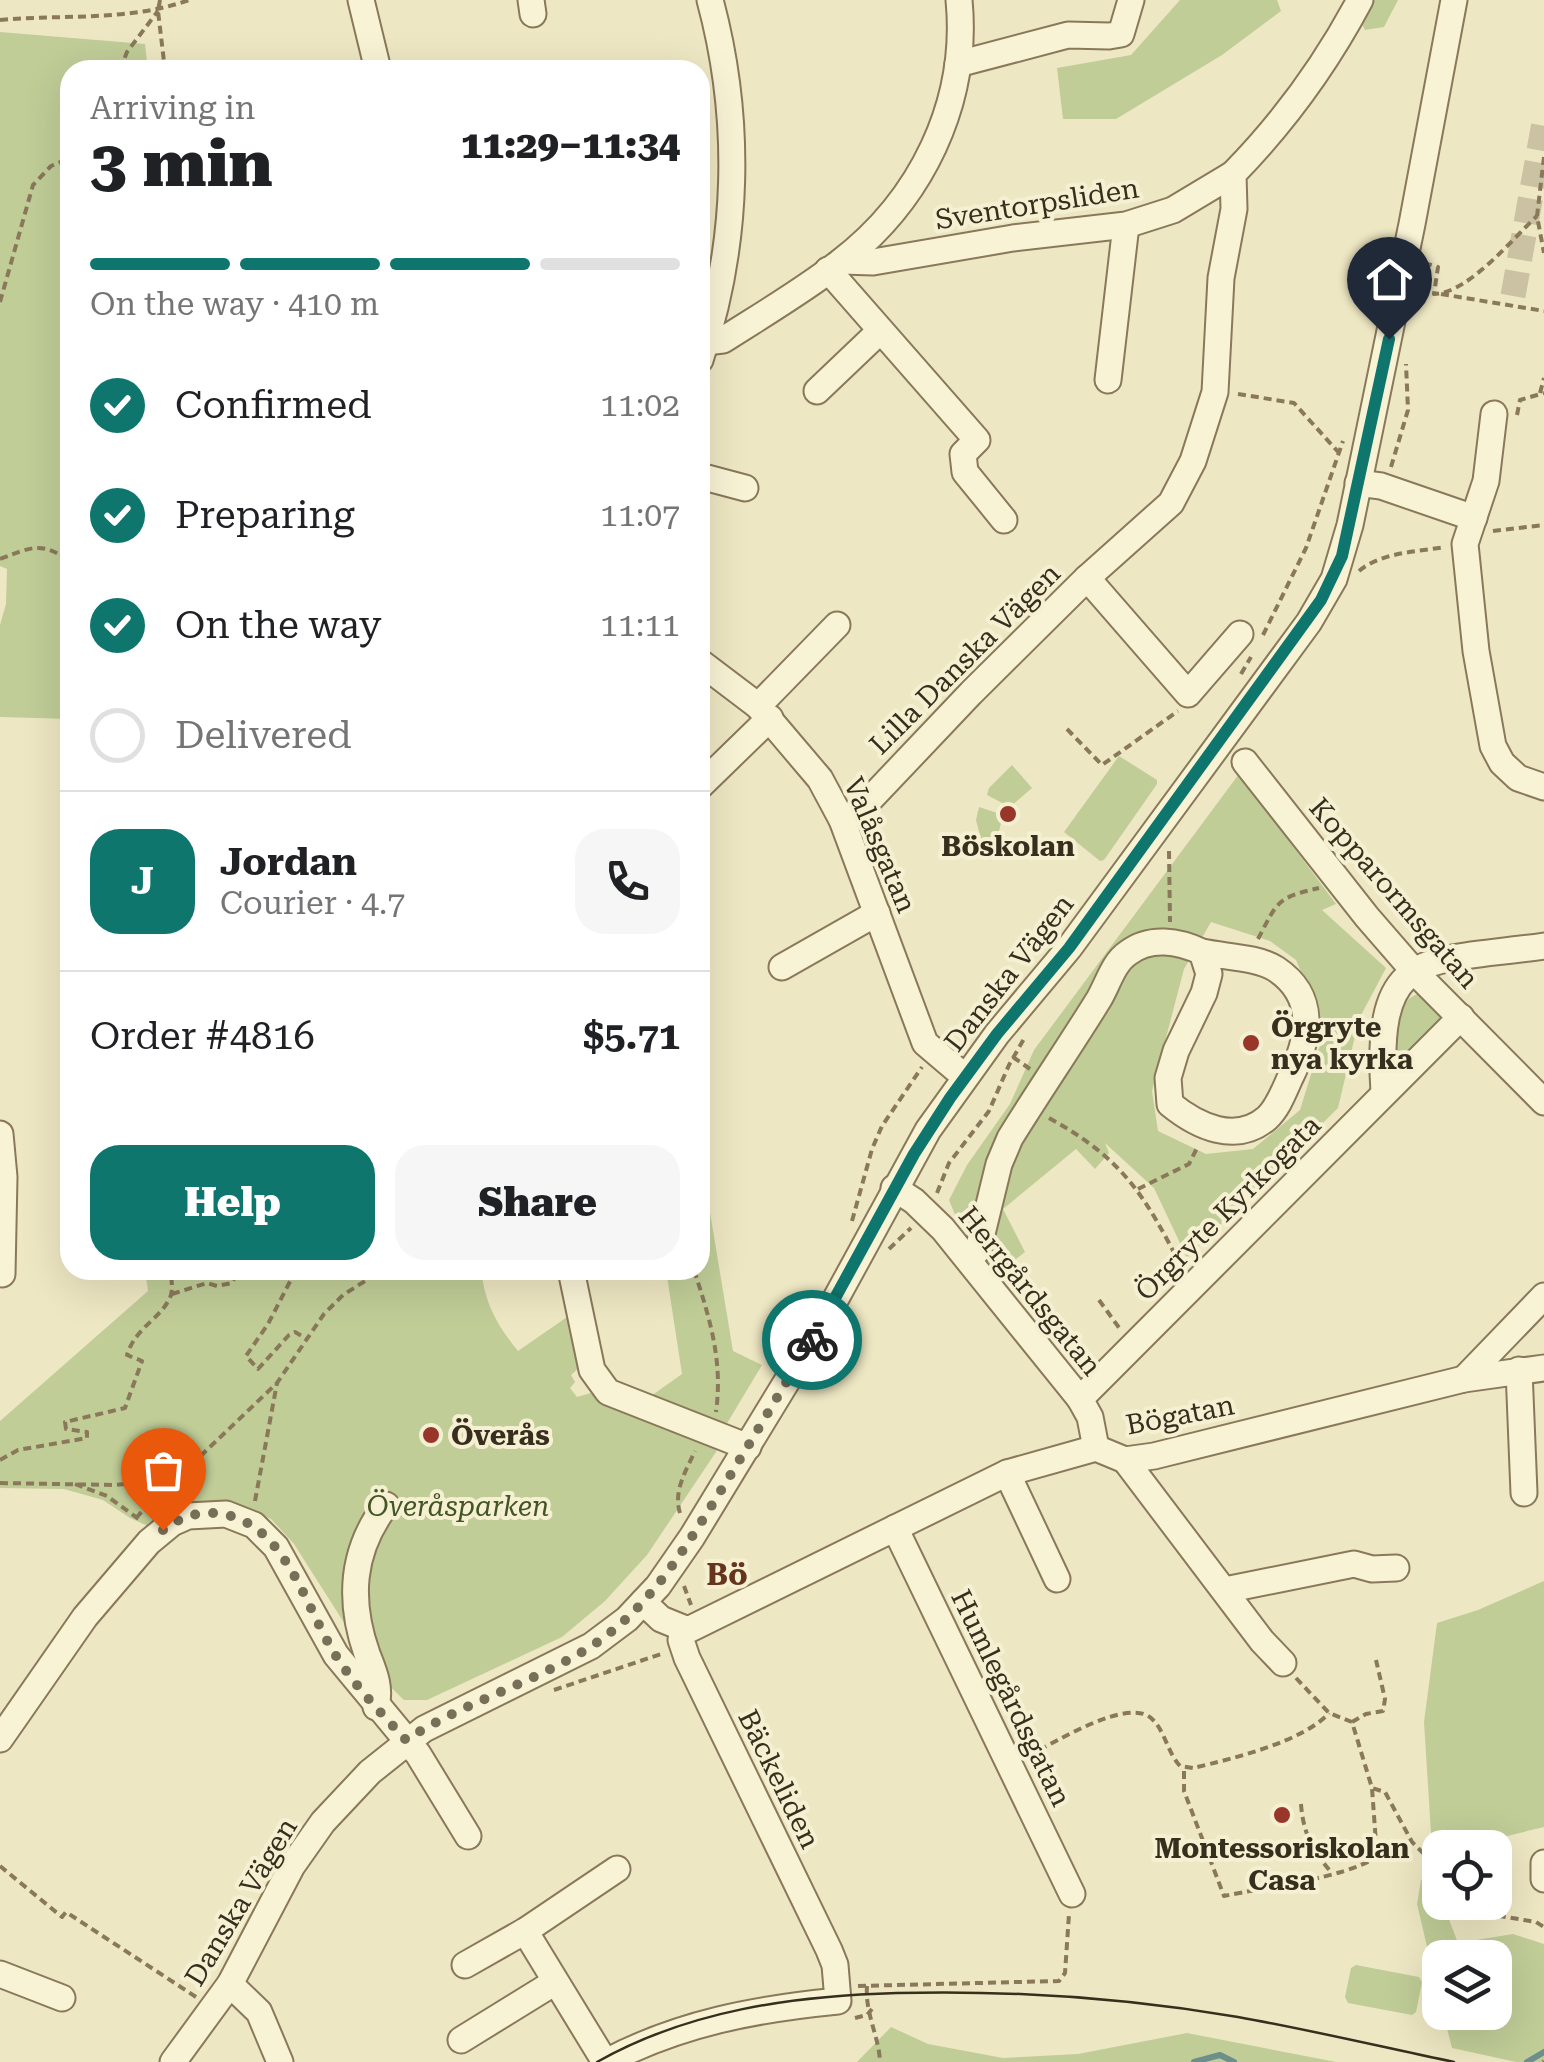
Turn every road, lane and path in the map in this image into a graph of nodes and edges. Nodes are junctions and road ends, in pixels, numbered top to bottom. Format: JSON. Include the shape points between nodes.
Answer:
{"nodes":[{"id":1,"x":160,"y":0,"type":"edge"},
{"id":2,"x":189,"y":0,"type":"edge"},
{"id":3,"x":361,"y":0,"type":"edge"},
{"id":4,"x":710,"y":0,"type":"edge"},
{"id":5,"x":959,"y":0,"type":"edge"},
{"id":6,"x":1131,"y":0,"type":"edge"},
{"id":7,"x":1360,"y":0,"type":"edge"},
{"id":8,"x":1454,"y":0,"type":"edge"},
{"id":9,"x":158,"y":11,"type":"junction"},
{"id":10,"x":0,"y":20,"type":"edge"},
{"id":11,"x":124,"y":60,"type":"edge"},
{"id":12,"x":163,"y":60,"type":"edge"},
{"id":13,"x":376,"y":60,"type":"edge"},
{"id":14,"x":958,"y":64,"type":"junction"},
{"id":15,"x":1544,"y":156,"type":"edge"},
{"id":16,"x":60,"y":162,"type":"edge"},
{"id":17,"x":1233,"y":174,"type":"junction"},
{"id":18,"x":1537,"y":216,"type":"junction"},
{"id":19,"x":1126,"y":225,"type":"junction"},
{"id":20,"x":1544,"y":252,"type":"edge"},
{"id":21,"x":1419,"y":262,"type":"dead end"},
{"id":22,"x":835,"y":266,"type":"junction"},
{"id":23,"x":1441,"y":294,"type":"junction"},
{"id":24,"x":0,"y":302,"type":"edge"},
{"id":25,"x":1544,"y":311,"type":"edge"},
{"id":26,"x":710,"y":318,"type":"edge"},
{"id":27,"x":880,"y":332,"type":"junction"},
{"id":28,"x":710,"y":347,"type":"edge"},
{"id":29,"x":1544,"y":378,"type":"edge"},
{"id":30,"x":1108,"y":380,"type":"dead end"},
{"id":31,"x":817,"y":391,"type":"dead end"},
{"id":32,"x":1215,"y":392,"type":"junction"},
{"id":33,"x":1542,"y":393,"type":"edge"},
{"id":34,"x":1520,"y":400,"type":"dead end"},
{"id":35,"x":1494,"y":414,"type":"dead end"},
{"id":36,"x":1403,"y":431,"type":"dead end"},
{"id":37,"x":1344,"y":437,"type":"dead end"},
{"id":38,"x":1339,"y":454,"type":"junction"},
{"id":39,"x":1389,"y":473,"type":"dead end"},
{"id":40,"x":710,"y":479,"type":"edge"},
{"id":41,"x":1358,"y":483,"type":"junction"},
{"id":42,"x":744,"y":488,"type":"dead end"},
{"id":43,"x":1004,"y":520,"type":"dead end"},
{"id":44,"x":1544,"y":527,"type":"edge"},
{"id":45,"x":1469,"y":532,"type":"junction"},
{"id":46,"x":60,"y":555,"type":"edge"},
{"id":47,"x":0,"y":559,"type":"edge"},
{"id":48,"x":1358,"y":572,"type":"dead end"},
{"id":49,"x":1087,"y":578,"type":"junction"},
{"id":50,"x":837,"y":626,"type":"dead end"},
{"id":51,"x":1240,"y":634,"type":"dead end"},
{"id":52,"x":710,"y":668,"type":"edge"},
{"id":53,"x":1240,"y":676,"type":"dead end"},
{"id":54,"x":1188,"y":694,"type":"junction"},
{"id":55,"x":764,"y":712,"type":"junction"},
{"id":56,"x":1066,"y":729,"type":"dead end"},
{"id":57,"x":1244,"y":762,"type":"dead end"},
{"id":58,"x":710,"y":774,"type":"edge"},
{"id":59,"x":1544,"y":787,"type":"edge"},
{"id":60,"x":842,"y":820,"type":"junction"},
{"id":61,"x":1166,"y":842,"type":"dead end"},
{"id":62,"x":1336,"y":876,"type":"junction"},
{"id":63,"x":877,"y":913,"type":"junction"},
{"id":64,"x":1172,"y":941,"type":"junction"},
{"id":65,"x":1544,"y":946,"type":"edge"},
{"id":66,"x":1202,"y":952,"type":"junction"},
{"id":67,"x":1246,"y":961,"type":"junction"},
{"id":68,"x":782,"y":967,"type":"dead end"},
{"id":69,"x":1414,"y":970,"type":"junction"},
{"id":70,"x":1461,"y":1017,"type":"junction"},
{"id":71,"x":976,"y":1018,"type":"dead end"},
{"id":72,"x":1028,"y":1034,"type":"dead end"},
{"id":73,"x":934,"y":1051,"type":"junction"},
{"id":74,"x":965,"y":1077,"type":"junction"},
{"id":75,"x":1384,"y":1092,"type":"junction"},
{"id":76,"x":1544,"y":1102,"type":"edge"},
{"id":77,"x":1029,"y":1108,"type":"junction"},
{"id":78,"x":0,"y":1134,"type":"edge"},
{"id":79,"x":1197,"y":1148,"type":"dead end"},
{"id":80,"x":894,"y":1188,"type":"junction"},
{"id":81,"x":1138,"y":1189,"type":"junction"},
{"id":82,"x":925,"y":1210,"type":"junction"},
{"id":83,"x":852,"y":1222,"type":"dead end"},
{"id":84,"x":888,"y":1250,"type":"dead end"},
{"id":85,"x":969,"y":1259,"type":"junction"},
{"id":86,"x":2,"y":1274,"type":"edge"},
{"id":87,"x":171,"y":1280,"type":"edge"},
{"id":88,"x":233,"y":1280,"type":"edge"},
{"id":89,"x":291,"y":1280,"type":"edge"},
{"id":90,"x":367,"y":1280,"type":"edge"},
{"id":91,"x":573,"y":1280,"type":"edge"},
{"id":92,"x":697,"y":1280,"type":"edge"},
{"id":93,"x":1193,"y":1284,"type":"junction"},
{"id":94,"x":172,"y":1294,"type":"junction"},
{"id":95,"x":1544,"y":1296,"type":"edge"},
{"id":96,"x":1099,"y":1300,"type":"dead end"},
{"id":97,"x":1522,"y":1318,"type":"junction"},
{"id":98,"x":307,"y":1339,"type":"junction"},
{"id":99,"x":1132,"y":1347,"type":"junction"},
{"id":100,"x":1532,"y":1369,"type":"edge"},
{"id":101,"x":1464,"y":1379,"type":"junction"},
{"id":102,"x":634,"y":1380,"type":"dead end"},
{"id":103,"x":277,"y":1383,"type":"junction"},
{"id":104,"x":608,"y":1392,"type":"junction"},
{"id":105,"x":1080,"y":1399,"type":"junction"},
{"id":106,"x":709,"y":1431,"type":"junction"},
{"id":107,"x":748,"y":1447,"type":"junction"},
{"id":108,"x":1096,"y":1448,"type":"junction"},
{"id":109,"x":0,"y":1460,"type":"edge"},
{"id":110,"x":1125,"y":1460,"type":"junction"},
{"id":111,"x":188,"y":1468,"type":"junction"},
{"id":112,"x":1007,"y":1473,"type":"junction"},
{"id":113,"x":73,"y":1482,"type":"junction"},
{"id":114,"x":0,"y":1483,"type":"edge"},
{"id":115,"x":1524,"y":1492,"type":"dead end"},
{"id":116,"x":386,"y":1506,"type":"dead end"},
{"id":117,"x":684,"y":1521,"type":"dead end"},
{"id":118,"x":254,"y":1525,"type":"junction"},
{"id":119,"x":895,"y":1528,"type":"junction"},
{"id":120,"x":1396,"y":1568,"type":"dead end"},
{"id":121,"x":1057,"y":1579,"type":"dead end"},
{"id":122,"x":684,"y":1584,"type":"dead end"},
{"id":123,"x":1225,"y":1590,"type":"junction"},
{"id":124,"x":667,"y":1624,"type":"junction"},
{"id":125,"x":1376,"y":1660,"type":"dead end"},
{"id":126,"x":1282,"y":1663,"type":"joint"},
{"id":127,"x":549,"y":1692,"type":"dead end"},
{"id":128,"x":376,"y":1706,"type":"junction"},
{"id":129,"x":1329,"y":1713,"type":"junction"},
{"id":130,"x":1352,"y":1722,"type":"junction"},
{"id":131,"x":0,"y":1739,"type":"edge"},
{"id":132,"x":406,"y":1740,"type":"junction"},
{"id":133,"x":1010,"y":1764,"type":"junction"},
{"id":134,"x":1184,"y":1769,"type":"junction"},
{"id":135,"x":1372,"y":1788,"type":"junction"},
{"id":136,"x":1302,"y":1804,"type":"dead end"},
{"id":137,"x":468,"y":1836,"type":"dead end"},
{"id":138,"x":1412,"y":1842,"type":"junction"},
{"id":139,"x":1422,"y":1852,"type":"edge"},
{"id":140,"x":1377,"y":1856,"type":"junction"},
{"id":141,"x":1544,"y":1863,"type":"edge"},
{"id":142,"x":0,"y":1866,"type":"edge"},
{"id":143,"x":617,"y":1869,"type":"dead end"},
{"id":144,"x":1332,"y":1873,"type":"junction"},
{"id":145,"x":1544,"y":1879,"type":"edge"},
{"id":146,"x":1072,"y":1894,"type":"joint"},
{"id":147,"x":1512,"y":1919,"type":"edge"},
{"id":148,"x":1544,"y":1927,"type":"edge"},
{"id":149,"x":525,"y":1932,"type":"junction"},
{"id":150,"x":465,"y":1965,"type":"dead end"},
{"id":151,"x":0,"y":1974,"type":"edge"},
{"id":152,"x":556,"y":1982,"type":"junction"},
{"id":153,"x":230,"y":1984,"type":"junction"},
{"id":154,"x":867,"y":1986,"type":"junction"},
{"id":155,"x":838,"y":1994,"type":"junction"},
{"id":156,"x":62,"y":1998,"type":"dead end"},
{"id":157,"x":200,"y":2000,"type":"dead end"},
{"id":158,"x":872,"y":2009,"type":"dead end"},
{"id":159,"x":867,"y":2015,"type":"junction"},
{"id":160,"x":461,"y":2040,"type":"dead end"},
{"id":161,"x":173,"y":2062,"type":"edge"},
{"id":162,"x":280,"y":2062,"type":"edge"},
{"id":163,"x":606,"y":2062,"type":"edge"},
{"id":164,"x":880,"y":2062,"type":"edge"}],
"edges":[{"from":1,"to":9,"type":"path"},
{"from":2,"to":9,"type":"path"},
{"from":3,"to":13,"type":"street"},
{"from":4,"to":26,"type":"street","via":[[728,75],[733,180]]},
{"from":5,"to":14,"type":"street"},
{"from":6,"to":14,"type":"street","via":[[1121,34],[1068,35]]},
{"from":7,"to":17,"type":"street","via":[[1274,132]]},
{"from":8,"to":41,"type":"street","name":"Danska Vägen"},
{"from":9,"to":10,"type":"path"},
{"from":9,"to":11,"type":"path"},
{"from":9,"to":12,"type":"path"},
{"from":14,"to":22,"type":"street","via":[[933,154],[905,196]]},
{"from":15,"to":18,"type":"path"},
{"from":16,"to":24,"type":"path","via":[[33,185]]},
{"from":17,"to":19,"type":"street","name":"Sventorpsliden","via":[[1173,210]]},
{"from":17,"to":32,"type":"street","name":"Lilla Danska Vägen"},
{"from":18,"to":20,"type":"path"},
{"from":18,"to":23,"type":"path","via":[[1466,283]]},
{"from":19,"to":22,"type":"street","name":"Sventorpsliden"},
{"from":19,"to":30,"type":"street"},
{"from":21,"to":23,"type":"path","via":[[1438,267],[1434,294]]},
{"from":22,"to":27,"type":"street"},
{"from":22,"to":28,"type":"street"},
{"from":23,"to":25,"type":"path"},
{"from":27,"to":31,"type":"street"},
{"from":27,"to":43,"type":"street","via":[[976,440],[964,454],[965,472]]},
{"from":29,"to":33,"type":"path"},
{"from":32,"to":38,"type":"path","via":[[1294,404]]},
{"from":32,"to":49,"type":"street","name":"Lilla Danska Vägen","via":[[1171,503]]},
{"from":33,"to":34,"type":"path"},
{"from":35,"to":45,"type":"street","via":[[1486,482]]},
{"from":36,"to":39,"type":"path"},
{"from":37,"to":38,"type":"path"},
{"from":38,"to":53,"type":"path","via":[[1306,548]]},
{"from":40,"to":42,"type":"street"},
{"from":41,"to":45,"type":"street","via":[[1398,492]]},
{"from":41,"to":74,"type":"street","name":"Danska Vägen","via":[[1334,579],[1308,622],[1069,948]]},
{"from":44,"to":45,"type":"path"},
{"from":45,"to":48,"type":"path","via":[[1370,562]]},
{"from":45,"to":59,"type":"street","via":[[1476,651],[1493,746],[1518,778]]},
{"from":46,"to":47,"type":"path","via":[[48,547]]},
{"from":49,"to":54,"type":"street","name":"Lilla Danska Vägen"},
{"from":49,"to":60,"type":"street","name":"Lilla Danska Vägen","via":[[860,810]]},
{"from":50,"to":55,"type":"street"},
{"from":51,"to":54,"type":"street"},
{"from":52,"to":55,"type":"street","name":"Valåsgatan"},
{"from":54,"to":56,"type":"path","via":[[1182,708],[1102,764]]},
{"from":55,"to":58,"type":"street"},
{"from":55,"to":60,"type":"street","name":"Valåsgatan","via":[[820,779]]},
{"from":57,"to":62,"type":"street","name":"Kopparormsgatan"},
{"from":60,"to":63,"type":"street","name":"Valåsgatan"},
{"from":61,"to":64,"type":"path"},
{"from":62,"to":67,"type":"path","via":[[1278,902]]},
{"from":62,"to":69,"type":"street","name":"Kopparormsgatan"},
{"from":63,"to":68,"type":"street"},
{"from":63,"to":73,"type":"street","name":"Valåsgatan","via":[[914,1019]]},
{"from":64,"to":66,"type":"street"},
{"from":64,"to":77,"type":"street","via":[[1123,956]]},
{"from":65,"to":69,"type":"street","via":[[1448,957]]},
{"from":66,"to":67,"type":"street"},
{"from":66,"to":67,"type":"street","via":[[1208,974],[1168,1078],[1170,1104],[1220,1132],[1250,1128],[1268,1117],[1306,1046],[1307,1022],[1292,981],[1272,966]]},
{"from":69,"to":70,"type":"street","name":"Kopparormsgatan"},
{"from":69,"to":75,"type":"street","via":[[1396,989],[1383,1025]]},
{"from":70,"to":75,"type":"street","name":"Örgryte Kyrkogata"},
{"from":70,"to":76,"type":"street","name":"Kopparormsgatan"},
{"from":71,"to":73,"type":"path"},
{"from":72,"to":82,"type":"path","via":[[989,1111],[949,1163]]},
{"from":73,"to":74,"type":"street","name":"Valåsgatan"},
{"from":73,"to":83,"type":"path","via":[[882,1126]]},
{"from":74,"to":80,"type":"street","name":"Danska Vägen"},
{"from":75,"to":93,"type":"street","name":"Örgryte Kyrkogata"},
{"from":77,"to":81,"type":"path","via":[[1104,1153]]},
{"from":77,"to":85,"type":"street","via":[[999,1164],[978,1250]]},
{"from":78,"to":86,"type":"street"},
{"from":79,"to":81,"type":"path","via":[[1189,1164]]},
{"from":80,"to":82,"type":"street","name":"Herrgårdsgatan"},
{"from":80,"to":107,"type":"street","name":"Danska Vägen"},
{"from":81,"to":93,"type":"path"},
{"from":82,"to":84,"type":"path"},
{"from":82,"to":85,"type":"street","name":"Herrgårdsgatan"},
{"from":85,"to":105,"type":"street","name":"Herrgårdsgatan"},
{"from":87,"to":94,"type":"path"},
{"from":88,"to":94,"type":"path"},
{"from":89,"to":98,"type":"path","via":[[246,1356],[258,1368],[288,1334]]},
{"from":90,"to":98,"type":"path","via":[[343,1295]]},
{"from":91,"to":104,"type":"street","via":[[592,1370]]},
{"from":92,"to":106,"type":"path","via":[[719,1359]]},
{"from":93,"to":99,"type":"street","name":"Örgryte Kyrkogata"},
{"from":94,"to":109,"type":"path","via":[[132,1338],[127,1355],[142,1362],[125,1408],[64,1422],[88,1438],[18,1450]]},
{"from":95,"to":97,"type":"street"},
{"from":96,"to":99,"type":"path"},
{"from":97,"to":100,"type":"street","via":[[1518,1348]]},
{"from":97,"to":101,"type":"street"},
{"from":98,"to":103,"type":"path"},
{"from":99,"to":105,"type":"street","name":"Örgryte Kyrkogata"},
{"from":100,"to":101,"type":"street","name":"Bögatan"},
{"from":100,"to":115,"type":"street"},
{"from":101,"to":110,"type":"street","name":"Bögatan"},
{"from":102,"to":104,"type":"street"},
{"from":103,"to":111,"type":"path"},
{"from":103,"to":118,"type":"path"},
{"from":104,"to":106,"type":"street"},
{"from":105,"to":108,"type":"street","name":"Herrgårdsgatan"},
{"from":106,"to":107,"type":"street"},
{"from":106,"to":117,"type":"path","via":[[683,1476],[676,1502]]},
{"from":107,"to":124,"type":"street","name":"Danska Vägen","via":[[692,1537]]},
{"from":108,"to":110,"type":"street","name":"Bögatan"},
{"from":108,"to":112,"type":"street","name":"Bögatan"},
{"from":110,"to":123,"type":"street"},
{"from":111,"to":113,"type":"path","via":[[151,1482]]},
{"from":111,"to":113,"type":"path","via":[[170,1496],[154,1498],[136,1518]]},
{"from":112,"to":119,"type":"street","name":"Bögatan"},
{"from":112,"to":121,"type":"street"},
{"from":113,"to":114,"type":"path"},
{"from":116,"to":128,"type":"street","via":[[368,1528],[356,1581]]},
{"from":118,"to":128,"type":"street","via":[[276,1546],[336,1655]]},
{"from":118,"to":131,"type":"street","via":[[208,1513],[159,1533],[85,1616]]},
{"from":119,"to":124,"type":"street","name":"Bögatan","via":[[690,1629]]},
{"from":119,"to":133,"type":"street","name":"Humlegårdsgatan"},
{"from":120,"to":123,"type":"street","via":[[1354,1564]]},
{"from":122,"to":124,"type":"path"},
{"from":123,"to":126,"type":"street"},
{"from":124,"to":127,"type":"path"},
{"from":124,"to":132,"type":"street","name":"Danska Vägen","via":[[592,1646]]},
{"from":124,"to":155,"type":"street","name":"Bäckeliden","via":[[829,1950]]},
{"from":125,"to":130,"type":"path","via":[[1383,1711]]},
{"from":126,"to":129,"type":"path"},
{"from":128,"to":132,"type":"street"},
{"from":129,"to":130,"type":"path"},
{"from":129,"to":134,"type":"path","via":[[1283,1739]]},
{"from":130,"to":135,"type":"path"},
{"from":132,"to":137,"type":"street"},
{"from":132,"to":153,"type":"street","name":"Danska Vägen","via":[[312,1837]]},
{"from":133,"to":134,"type":"path","via":[[1127,1711],[1156,1723]]},
{"from":133,"to":146,"type":"street","name":"Humlegårdsgatan"},
{"from":134,"to":144,"type":"path","via":[[1184,1791],[1224,1896]]},
{"from":135,"to":138,"type":"path","via":[[1385,1792]]},
{"from":135,"to":140,"type":"path"},
{"from":136,"to":144,"type":"path","via":[[1309,1842]]},
{"from":138,"to":139,"type":"path"},
{"from":138,"to":140,"type":"path"},
{"from":140,"to":144,"type":"path"},
{"from":141,"to":145,"type":"street"},
{"from":142,"to":157,"type":"path","via":[[62,1917],[66,1912]]},
{"from":143,"to":149,"type":"street"},
{"from":146,"to":154,"type":"path","via":[[1059,1981]]},
{"from":147,"to":148,"type":"path"},
{"from":149,"to":150,"type":"street"},
{"from":149,"to":152,"type":"street"},
{"from":151,"to":156,"type":"street"},
{"from":152,"to":160,"type":"street"},
{"from":152,"to":163,"type":"street"},
{"from":153,"to":161,"type":"street","name":"Danska Vägen"},
{"from":153,"to":162,"type":"street","via":[[259,2012]]},
{"from":154,"to":155,"type":"path"},
{"from":154,"to":159,"type":"path"},
{"from":155,"to":163,"type":"street","via":[[678,2030]]},
{"from":158,"to":159,"type":"path"},
{"from":159,"to":164,"type":"path"}]}
